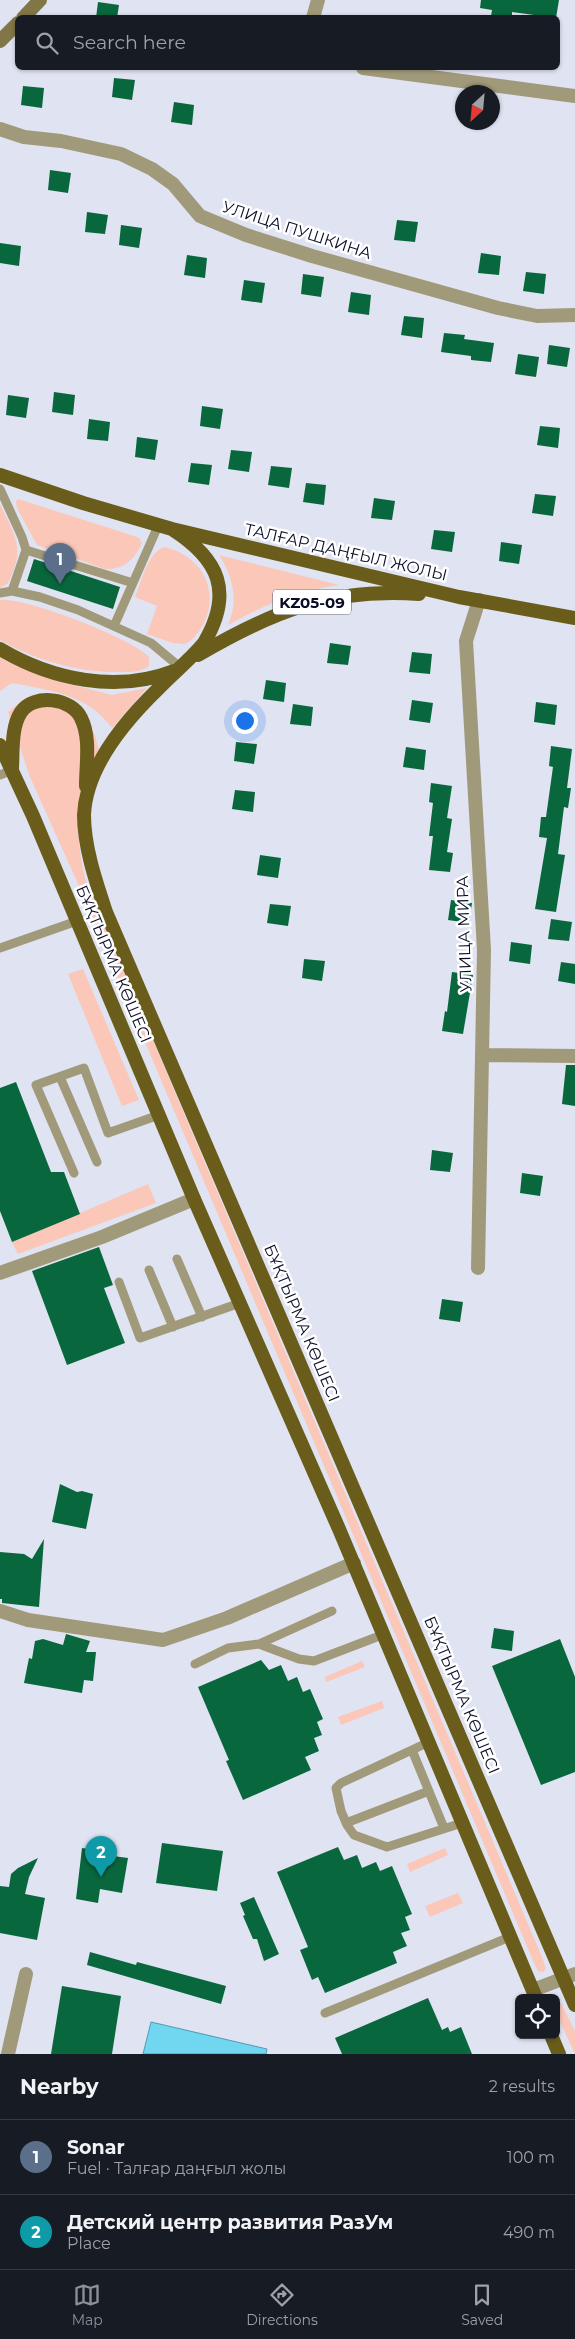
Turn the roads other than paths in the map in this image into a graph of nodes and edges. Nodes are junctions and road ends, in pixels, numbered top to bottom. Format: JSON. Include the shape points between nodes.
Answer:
{"nodes":[{"id":1,"x":40,"y":0,"type":"edge"},
{"id":2,"x":318,"y":0,"type":"edge"},
{"id":3,"x":26,"y":15,"type":"edge"},
{"id":4,"x":314,"y":15,"type":"edge"},
{"id":5,"x":15,"y":26,"type":"edge"},
{"id":6,"x":0,"y":41,"type":"edge"},
{"id":7,"x":378,"y":70,"type":"edge"},
{"id":8,"x":575,"y":96,"type":"edge"},
{"id":9,"x":0,"y":129,"type":"edge"},
{"id":10,"x":575,"y":315,"type":"edge"},
{"id":11,"x":0,"y":475,"type":"edge"},
{"id":12,"x":0,"y":489,"type":"edge"},
{"id":13,"x":158,"y":526,"type":"junction"},
{"id":14,"x":172,"y":529,"type":"junction"},
{"id":15,"x":26,"y":550,"type":"junction"},
{"id":16,"x":133,"y":583,"type":"junction"},
{"id":17,"x":12,"y":591,"type":"junction"},
{"id":18,"x":0,"y":593,"type":"edge"},
{"id":19,"x":459,"y":597,"type":"junction"},
{"id":20,"x":479,"y":600,"type":"junction"},
{"id":21,"x":575,"y":618,"type":"edge"},
{"id":22,"x":114,"y":626,"type":"junction"},
{"id":23,"x":0,"y":649,"type":"edge"},
{"id":24,"x":181,"y":668,"type":"junction"},
{"id":25,"x":0,"y":744,"type":"edge"},
{"id":26,"x":6,"y":773,"type":"edge"},
{"id":27,"x":84,"y":814,"type":"junction"},
{"id":28,"x":77,"y":921,"type":"junction"},
{"id":29,"x":0,"y":948,"type":"edge"},
{"id":30,"x":483,"y":1055,"type":"junction"},
{"id":31,"x":575,"y":1056,"type":"edge"},
{"id":32,"x":60,"y":1077,"type":"junction"},
{"id":33,"x":158,"y":1115,"type":"junction"},
{"id":34,"x":97,"y":1162,"type":"dead end"},
{"id":35,"x":74,"y":1173,"type":"dead end"},
{"id":36,"x":194,"y":1200,"type":"junction"},
{"id":37,"x":177,"y":1259,"type":"dead end"},
{"id":38,"x":478,"y":1268,"type":"dead end"},
{"id":39,"x":149,"y":1270,"type":"dead end"},
{"id":40,"x":0,"y":1273,"type":"edge"},
{"id":41,"x":119,"y":1282,"type":"dead end"},
{"id":42,"x":240,"y":1303,"type":"junction"},
{"id":43,"x":202,"y":1316,"type":"junction"},
{"id":44,"x":173,"y":1327,"type":"junction"},
{"id":45,"x":354,"y":1564,"type":"junction"},
{"id":46,"x":0,"y":1611,"type":"edge"},
{"id":47,"x":332,"y":1611,"type":"dead end"},
{"id":48,"x":382,"y":1635,"type":"junction"},
{"id":49,"x":259,"y":1644,"type":"junction"},
{"id":50,"x":195,"y":1664,"type":"dead end"},
{"id":51,"x":429,"y":1742,"type":"junction"},
{"id":52,"x":412,"y":1750,"type":"junction"},
{"id":53,"x":429,"y":1791,"type":"junction"},
{"id":54,"x":346,"y":1823,"type":"junction"},
{"id":55,"x":462,"y":1823,"type":"junction"},
{"id":56,"x":444,"y":1828,"type":"junction"},
{"id":57,"x":510,"y":1937,"type":"junction"},
{"id":58,"x":26,"y":1974,"type":"dead end"},
{"id":59,"x":570,"y":1976,"type":"edge"},
{"id":60,"x":534,"y":1994,"type":"edge"},
{"id":61,"x":575,"y":2005,"type":"edge"},
{"id":62,"x":325,"y":2013,"type":"dead end"},
{"id":63,"x":553,"y":2039,"type":"edge"},
{"id":64,"x":8,"y":2054,"type":"edge"},
{"id":65,"x":559,"y":2054,"type":"edge"}],
"edges":[{"from":1,"to":3,"type":"main road"},
{"from":2,"to":4,"type":"street"},
{"from":5,"to":6,"type":"main road"},
{"from":7,"to":8,"type":"street"},
{"from":9,"to":10,"type":"street","name":"УЛИЦА ПУШКИНА","via":[[24,137],[121,154],[173,184],[200,216],[246,235],[498,308],[537,316]]},
{"from":11,"to":13,"type":"main road","name":"ТАЛҒАР ДАҢҒЫЛ ЖОЛЫ","number":"KZ05-09"},
{"from":12,"to":15,"type":"lane"},
{"from":13,"to":14,"type":"main road","name":"ТАЛҒАР ДАҢҒЫЛ ЖОЛЫ","number":"KZ05-09"},
{"from":13,"to":16,"type":"lane"},
{"from":14,"to":19,"type":"main road","name":"ТАЛҒАР ДАҢҒЫЛ ЖОЛЫ","number":"KZ05-09"},
{"from":14,"to":24,"type":"main road","number":"KZ05-09","via":[[201,550],[211,563],[219,588],[219,605],[211,631]]},
{"from":15,"to":16,"type":"lane"},
{"from":15,"to":17,"type":"lane"},
{"from":16,"to":22,"type":"lane"},
{"from":17,"to":18,"type":"lane"},
{"from":17,"to":22,"type":"lane","via":[[55,602]]},
{"from":19,"to":20,"type":"main road"},
{"from":19,"to":24,"type":"main road","name":"ТАЛҒАР ДАҢҒЫЛ ЖОЛЫ","number":"KZ05-09","via":[[384,593],[297,606],[272,615],[221,642]]},
{"from":20,"to":21,"type":"main road"},
{"from":20,"to":30,"type":"street","name":"УЛИЦА МИРА","via":[[466,641],[484,950]]},
{"from":22,"to":24,"type":"lane","via":[[151,643]]},
{"from":23,"to":24,"type":"main road","number":"KZ05-09","via":[[36,667],[108,683],[127,683]]},
{"from":24,"to":27,"type":"main road","name":"БҰҚТЫРМА КӨШЕСІ","via":[[123,726],[95,772]]},
{"from":25,"to":26,"type":"main road","name":"БҰҚТЫРМА КӨШЕСІ"},
{"from":26,"to":27,"type":"main road","via":[[21,713],[27,706],[62,702],[73,708],[84,727]]},
{"from":26,"to":28,"type":"main road","name":"БҰҚТЫРМА КӨШЕСІ"},
{"from":27,"to":59,"type":"main road","name":"БҰҚТЫРМА КӨШЕСІ","via":[[90,854],[106,912]]},
{"from":28,"to":29,"type":"lane"},
{"from":28,"to":33,"type":"main road","name":"БҰҚТЫРМА КӨШЕСІ"},
{"from":30,"to":31,"type":"street"},
{"from":30,"to":38,"type":"street","name":"УЛИЦА МИРА"},
{"from":32,"to":33,"type":"lane","via":[[84,1068],[108,1133]]},
{"from":32,"to":34,"type":"lane"},
{"from":32,"to":35,"type":"lane","via":[[36,1085]]},
{"from":33,"to":36,"type":"main road","name":"БҰҚТЫРМА КӨШЕСІ"},
{"from":36,"to":40,"type":"street"},
{"from":36,"to":42,"type":"main road","name":"БҰҚТЫРМА КӨШЕСІ"},
{"from":37,"to":43,"type":"lane"},
{"from":39,"to":44,"type":"lane"},
{"from":41,"to":44,"type":"lane","via":[[140,1338]]},
{"from":42,"to":43,"type":"lane"},
{"from":42,"to":45,"type":"main road","name":"БҰҚТЫРМА КӨШЕСІ"},
{"from":43,"to":44,"type":"lane"},
{"from":45,"to":46,"type":"street","via":[[228,1618],[164,1640],[28,1620]]},
{"from":45,"to":48,"type":"main road","name":"БҰҚТЫРМА КӨШЕСІ"},
{"from":47,"to":49,"type":"lane"},
{"from":48,"to":49,"type":"lane","via":[[314,1661],[299,1660]]},
{"from":48,"to":51,"type":"main road","name":"БҰҚТЫРМА КӨШЕСІ"},
{"from":49,"to":50,"type":"lane","via":[[228,1648]]},
{"from":51,"to":52,"type":"lane"},
{"from":51,"to":55,"type":"main road","name":"БҰҚТЫРМА КӨШЕСІ"},
{"from":52,"to":53,"type":"lane"},
{"from":52,"to":54,"type":"lane","via":[[336,1788]]},
{"from":53,"to":54,"type":"lane"},
{"from":53,"to":56,"type":"lane"},
{"from":54,"to":56,"type":"lane","via":[[354,1835],[388,1847]]},
{"from":55,"to":56,"type":"lane"},
{"from":55,"to":57,"type":"main road","name":"БҰҚТЫРМА КӨШЕСІ"},
{"from":57,"to":60,"type":"main road","name":"БҰҚТЫРМА КӨШЕСІ"},
{"from":57,"to":62,"type":"lane"},
{"from":58,"to":64,"type":"street"},
{"from":59,"to":60,"type":"street"},
{"from":59,"to":61,"type":"main road","name":"БҰҚТЫРМА КӨШЕСІ"},
{"from":63,"to":65,"type":"main road"}]}
